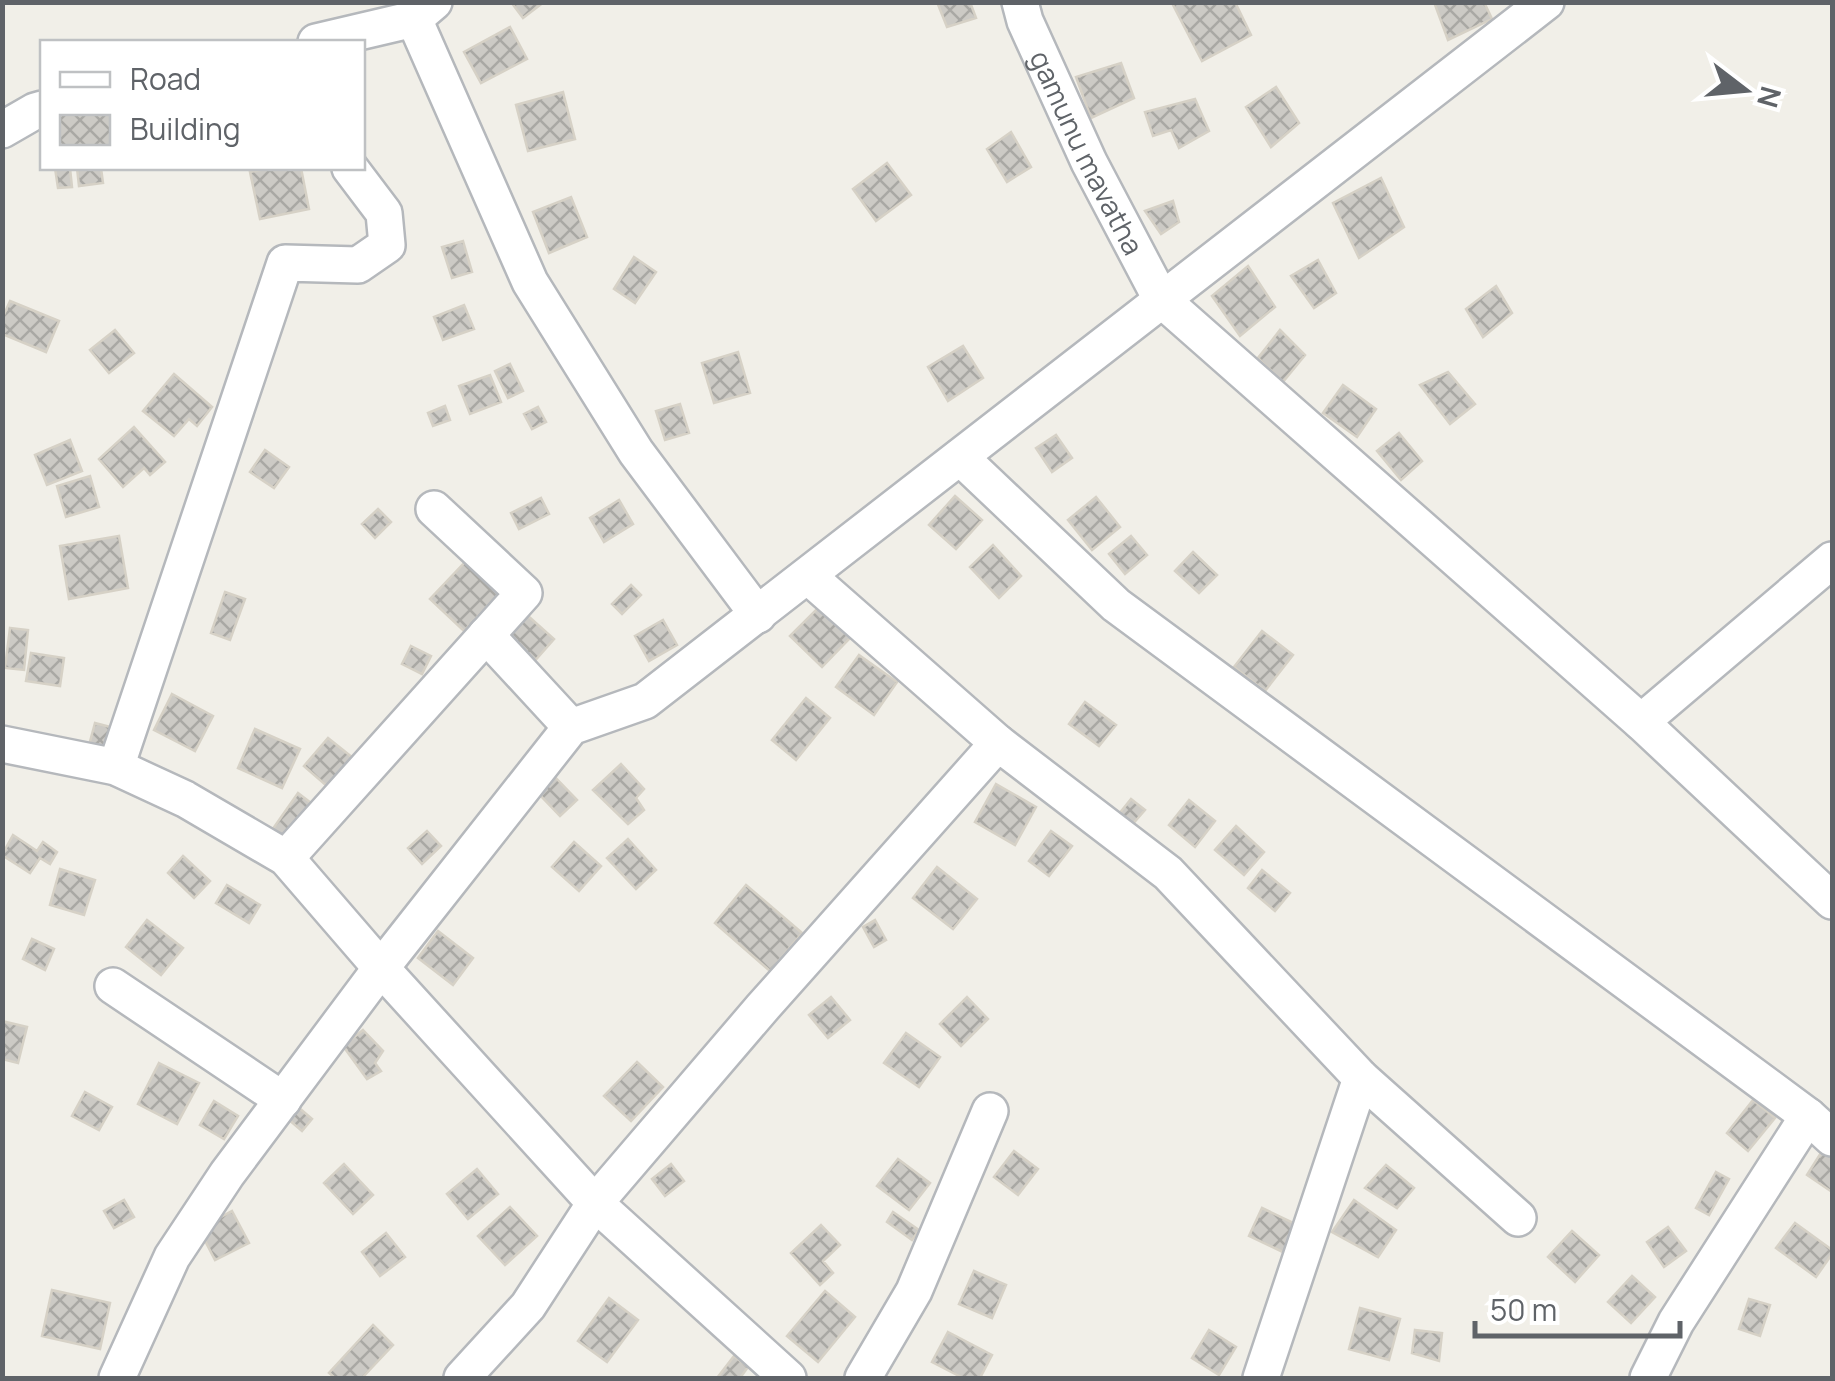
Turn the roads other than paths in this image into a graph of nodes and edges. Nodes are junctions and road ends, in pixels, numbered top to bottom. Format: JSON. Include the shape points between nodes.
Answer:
{"nodes":[{"id":1,"x":1020,"y":2,"type":"edge"},
{"id":2,"x":1546,"y":2,"type":"edge"},
{"id":3,"x":424,"y":11,"type":"edge"},
{"id":4,"x":323,"y":40,"type":"edge"},
{"id":5,"x":40,"y":110,"type":"edge"},
{"id":6,"x":2,"y":130,"type":"edge"},
{"id":7,"x":352,"y":170,"type":"edge"},
{"id":8,"x":1161,"y":300,"type":"junction"},
{"id":9,"x":960,"y":457,"type":"junction"},
{"id":10,"x":434,"y":509,"type":"dead end"},
{"id":11,"x":1832,"y":560,"type":"edge"},
{"id":12,"x":808,"y":576,"type":"junction"},
{"id":13,"x":758,"y":615,"type":"junction"},
{"id":14,"x":486,"y":635,"type":"junction"},
{"id":15,"x":1641,"y":722,"type":"junction"},
{"id":16,"x":571,"y":727,"type":"junction"},
{"id":17,"x":998,"y":743,"type":"junction"},
{"id":18,"x":2,"y":744,"type":"edge"},
{"id":19,"x":116,"y":767,"type":"junction"},
{"id":20,"x":286,"y":858,"type":"junction"},
{"id":21,"x":1832,"y":901,"type":"edge"},
{"id":22,"x":381,"y":968,"type":"junction"},
{"id":23,"x":113,"y":986,"type":"dead end"},
{"id":24,"x":1361,"y":1078,"type":"junction"},
{"id":25,"x":283,"y":1100,"type":"junction"},
{"id":26,"x":990,"y":1111,"type":"dead end"},
{"id":27,"x":1820,"y":1126,"type":"edge"},
{"id":28,"x":595,"y":1203,"type":"junction"},
{"id":29,"x":1518,"y":1218,"type":"dead end"},
{"id":30,"x":117,"y":1378,"type":"edge"},
{"id":31,"x":462,"y":1378,"type":"edge"},
{"id":32,"x":788,"y":1378,"type":"edge"},
{"id":33,"x":863,"y":1378,"type":"edge"},
{"id":34,"x":1261,"y":1378,"type":"edge"},
{"id":35,"x":1648,"y":1378,"type":"edge"}],
"edges":[{"from":1,"to":8,"type":"street","name":"gamunu mavatha","via":[[1089,162]]},
{"from":2,"to":8,"type":"street"},
{"from":3,"to":4,"type":"street"},
{"from":3,"to":13,"type":"street","via":[[530,282],[636,452]]},
{"from":5,"to":6,"type":"street"},
{"from":7,"to":19,"type":"street","via":[[384,213],[387,246],[358,265],[285,263]]},
{"from":8,"to":9,"type":"street"},
{"from":8,"to":15,"type":"street"},
{"from":9,"to":12,"type":"street"},
{"from":9,"to":27,"type":"street","via":[[1116,604]]},
{"from":10,"to":14,"type":"street","via":[[524,593]]},
{"from":11,"to":15,"type":"street"},
{"from":12,"to":13,"type":"street"},
{"from":12,"to":17,"type":"street"},
{"from":13,"to":16,"type":"street","via":[[645,701]]},
{"from":14,"to":16,"type":"street"},
{"from":14,"to":20,"type":"street"},
{"from":15,"to":21,"type":"street"},
{"from":16,"to":22,"type":"street"},
{"from":17,"to":24,"type":"street","via":[[1168,873]]},
{"from":17,"to":28,"type":"street"},
{"from":18,"to":19,"type":"street"},
{"from":19,"to":20,"type":"street"},
{"from":20,"to":22,"type":"street"},
{"from":22,"to":25,"type":"street"},
{"from":22,"to":28,"type":"street"},
{"from":23,"to":25,"type":"street"},
{"from":24,"to":29,"type":"street"},
{"from":24,"to":34,"type":"street"},
{"from":25,"to":30,"type":"street","via":[[172,1258]]},
{"from":26,"to":33,"type":"street","via":[[914,1291]]},
{"from":27,"to":35,"type":"street","via":[[1676,1322]]},
{"from":28,"to":31,"type":"street","via":[[528,1306]]},
{"from":28,"to":32,"type":"street"}]}
